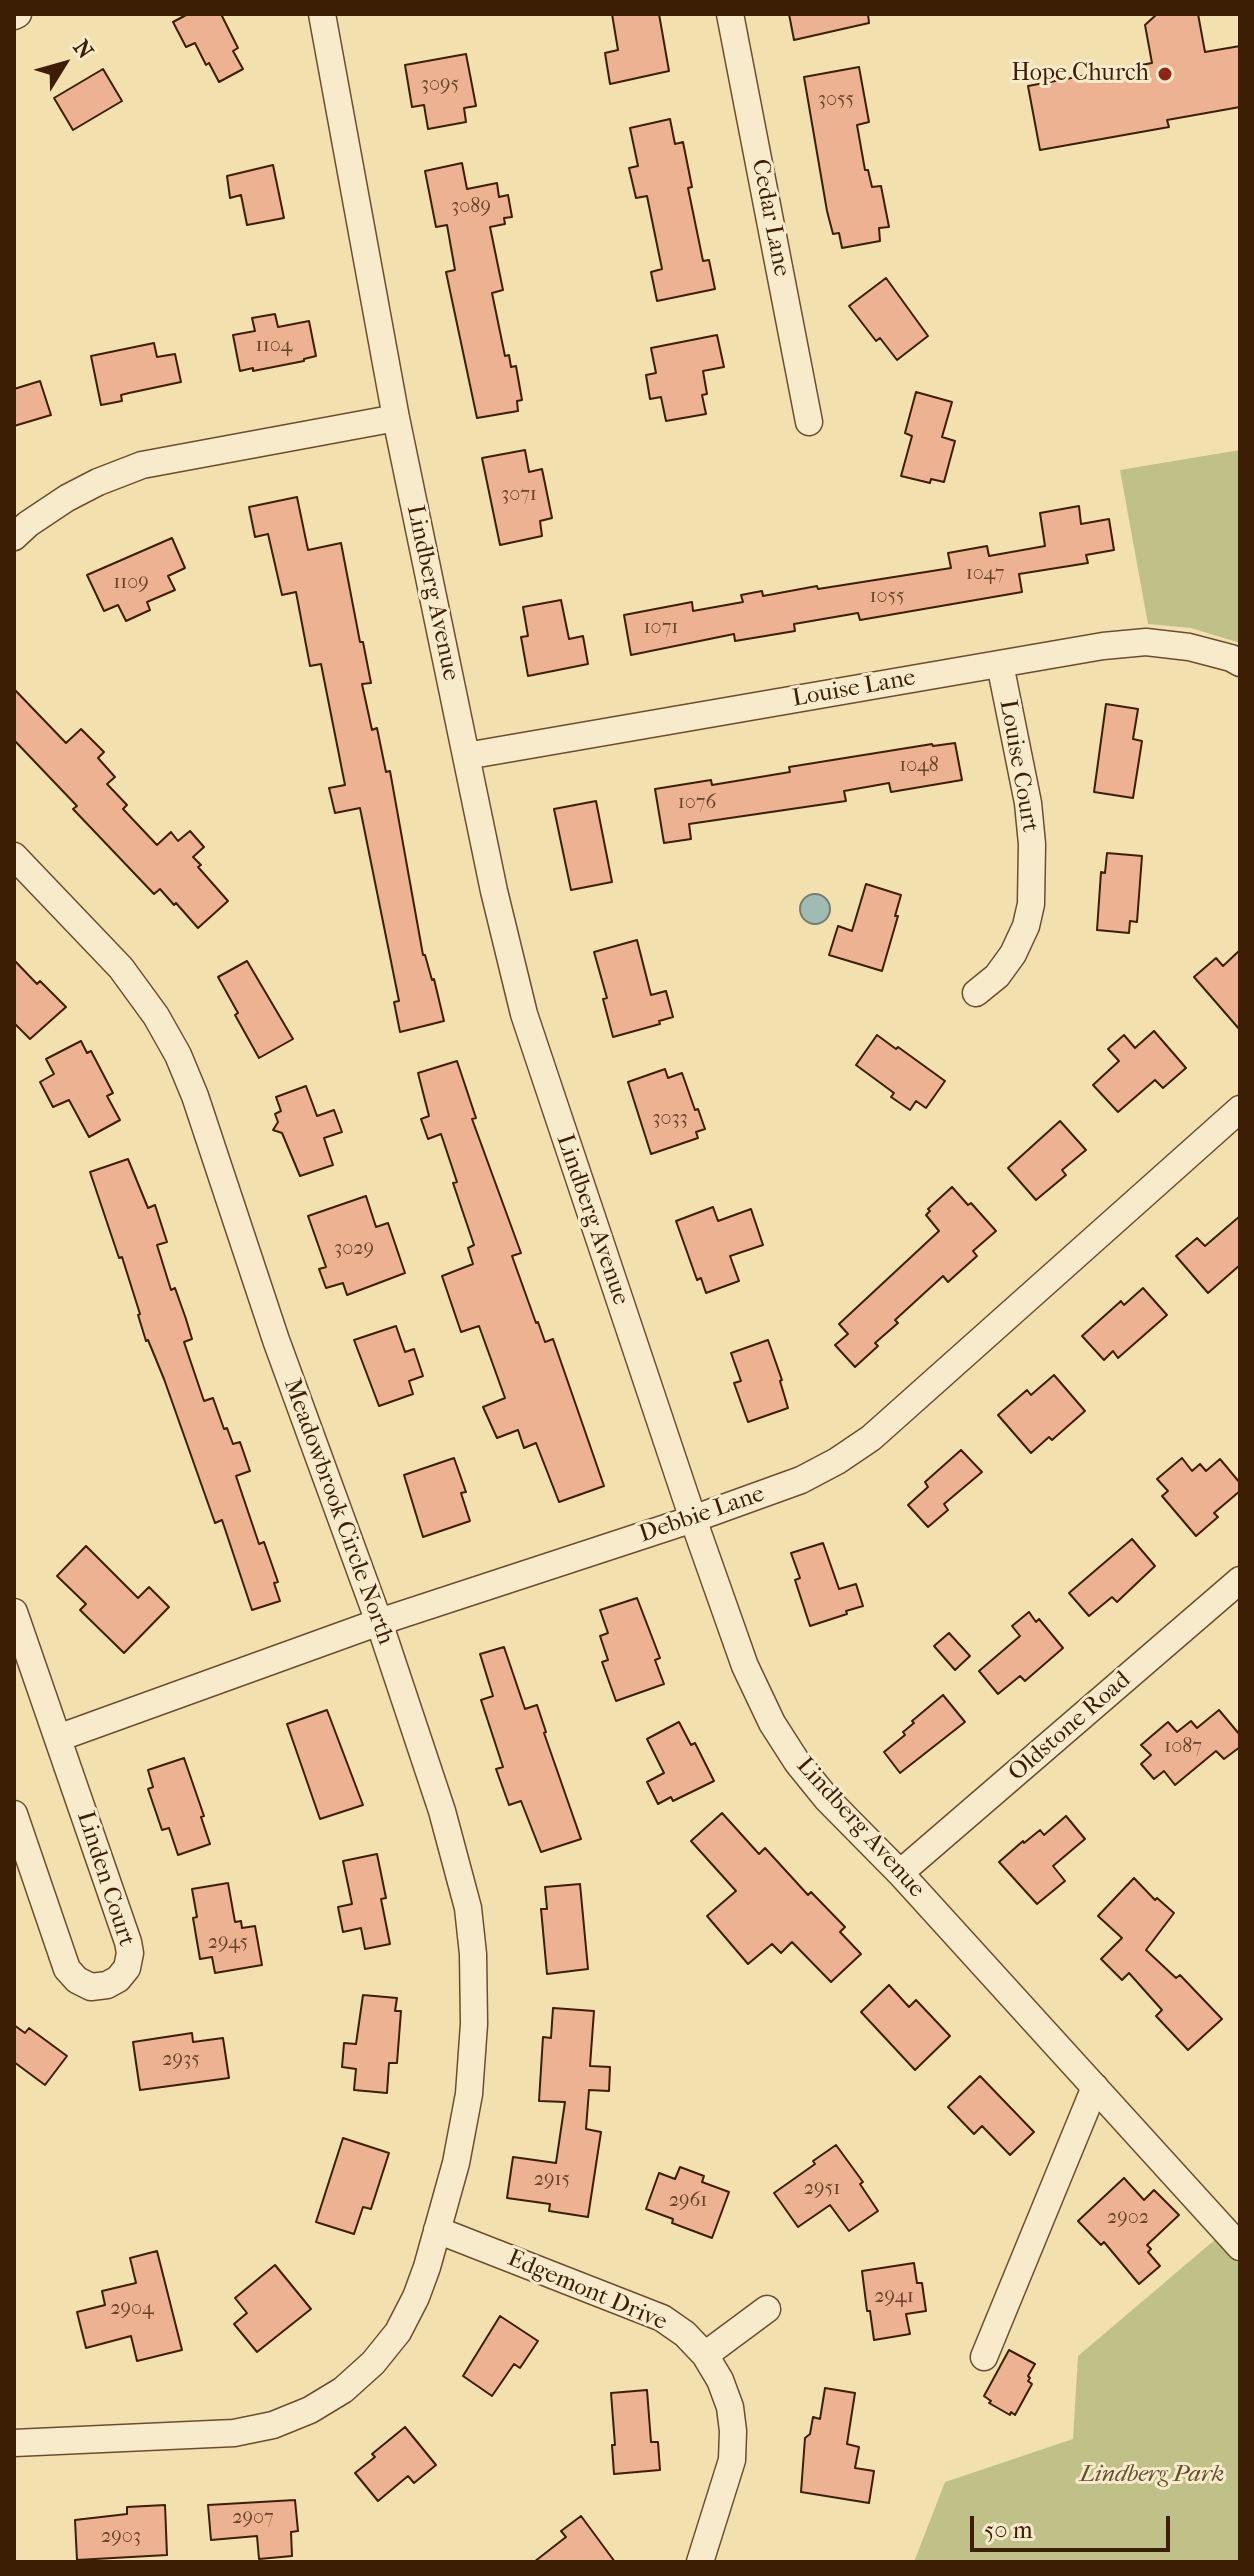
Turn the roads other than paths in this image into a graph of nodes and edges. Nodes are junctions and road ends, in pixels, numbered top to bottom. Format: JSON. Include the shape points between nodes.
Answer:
{"nodes":[{"id":1,"x":322,"y":14,"type":"edge"},
{"id":2,"x":730,"y":14,"type":"edge"},
{"id":3,"x":396,"y":418,"type":"junction"},
{"id":4,"x":809,"y":422,"type":"dead end"},
{"id":5,"x":14,"y":537,"type":"edge"},
{"id":6,"x":1240,"y":663,"type":"edge"},
{"id":7,"x":1000,"y":664,"type":"junction"},
{"id":8,"x":466,"y":756,"type":"junction"},
{"id":9,"x":14,"y":856,"type":"edge"},
{"id":10,"x":976,"y":993,"type":"dead end"},
{"id":11,"x":1240,"y":1109,"type":"edge"},
{"id":12,"x":693,"y":1519,"type":"junction"},
{"id":13,"x":1240,"y":1580,"type":"edge"},
{"id":14,"x":14,"y":1612,"type":"edge"},
{"id":15,"x":379,"y":1622,"type":"junction"},
{"id":16,"x":58,"y":1738,"type":"junction"},
{"id":17,"x":14,"y":1814,"type":"edge"},
{"id":18,"x":900,"y":1873,"type":"junction"},
{"id":19,"x":1095,"y":2087,"type":"junction"},
{"id":20,"x":437,"y":2230,"type":"junction"},
{"id":21,"x":1240,"y":2247,"type":"edge"},
{"id":22,"x":767,"y":2309,"type":"dead end"},
{"id":23,"x":705,"y":2355,"type":"junction"},
{"id":24,"x":984,"y":2357,"type":"dead end"},
{"id":25,"x":14,"y":2443,"type":"edge"},
{"id":26,"x":700,"y":2562,"type":"edge"}],
"edges":[{"from":1,"to":3,"type":"street","name":"Lindberg Avenue"},
{"from":2,"to":4,"type":"street","name":"Cedar Lane"},
{"from":3,"to":5,"type":"street","via":[[142,465],[67,498]]},
{"from":3,"to":8,"type":"street","name":"Lindberg Avenue"},
{"from":6,"to":7,"type":"street","name":"Louise Lane","via":[[1189,647],[1146,642]]},
{"from":7,"to":8,"type":"street","name":"Louise Lane"},
{"from":7,"to":10,"type":"street","name":"Louise Court","via":[[1028,803],[1031,904],[1013,954]]},
{"from":8,"to":12,"type":"street","name":"Lindberg Avenue","via":[[524,1014]]},
{"from":9,"to":15,"type":"street","name":"Meadowbrook Circle North","via":[[121,968],[178,1055]]},
{"from":11,"to":12,"type":"street","name":"Debbie Lane","via":[[871,1438],[801,1480]]},
{"from":12,"to":15,"type":"street","name":"Debbie Lane"},
{"from":12,"to":18,"type":"street","name":"Lindberg Avenue","via":[[745,1666],[772,1723],[827,1799]]},
{"from":13,"to":18,"type":"street","name":"Oldstone Road"},
{"from":14,"to":16,"type":"street","name":"Linden Court"},
{"from":15,"to":16,"type":"street","name":"Debbie Lane"},
{"from":15,"to":20,"type":"street","name":"Meadowbrook Circle North","via":[[442,1811],[468,1908],[473,1954],[469,2094]]},
{"from":16,"to":17,"type":"street","name":"Linden Court","via":[[128,1942],[127,1968],[118,1979],[91,1987],[67,1969]]},
{"from":18,"to":19,"type":"street","name":"Lindberg Avenue"},
{"from":19,"to":21,"type":"street","name":"Lindberg Avenue"},
{"from":19,"to":24,"type":"street"},
{"from":20,"to":23,"type":"street","name":"Edgemont Drive","via":[[662,2318]]},
{"from":20,"to":25,"type":"street","name":"Meadowbrook Circle North","via":[[416,2297],[398,2332],[343,2390],[310,2410],[234,2433]]},
{"from":22,"to":23,"type":"street"},
{"from":23,"to":26,"type":"street","name":"Edgemont Drive","via":[[730,2407],[733,2431],[732,2460]]}]}
